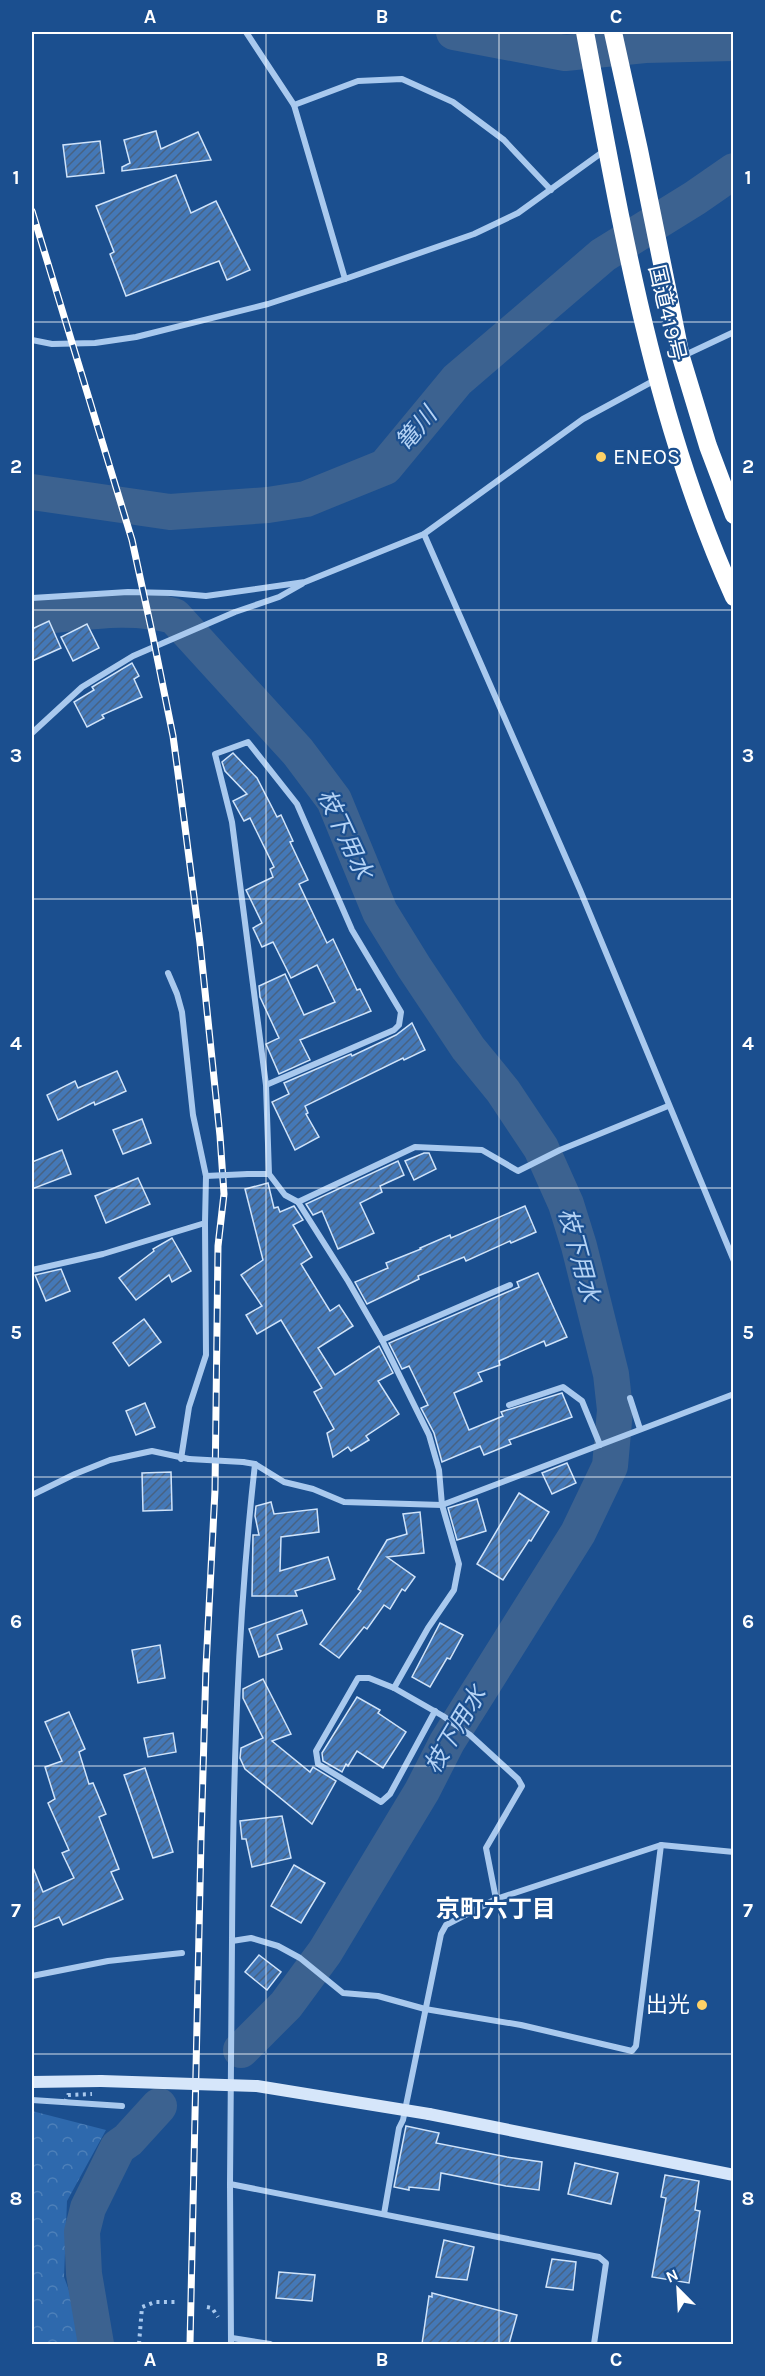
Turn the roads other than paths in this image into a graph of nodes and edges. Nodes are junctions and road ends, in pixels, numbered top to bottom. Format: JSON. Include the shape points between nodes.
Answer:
{"nodes":[{"id":1,"x":246,"y":32,"type":"edge"},
{"id":2,"x":585,"y":32,"type":"edge"},
{"id":3,"x":613,"y":32,"type":"edge"},
{"id":4,"x":294,"y":105,"type":"junction"},
{"id":5,"x":607,"y":148,"type":"junction"},
{"id":6,"x":551,"y":190,"type":"junction"},
{"id":7,"x":345,"y":279,"type":"junction"},
{"id":8,"x":734,"y":332,"type":"edge"},
{"id":9,"x":32,"y":340,"type":"edge"},
{"id":10,"x":681,"y":357,"type":"junction"},
{"id":11,"x":658,"y":379,"type":"junction"},
{"id":12,"x":734,"y":515,"type":"edge"},
{"id":13,"x":424,"y":534,"type":"junction"},
{"id":14,"x":304,"y":582,"type":"junction"},
{"id":15,"x":734,"y":597,"type":"edge"},
{"id":16,"x":32,"y":598,"type":"edge"},
{"id":17,"x":32,"y":733,"type":"edge"},
{"id":18,"x":168,"y":973,"type":"dead end"},
{"id":19,"x":266,"y":1085,"type":"junction"},
{"id":20,"x":668,"y":1106,"type":"junction"},
{"id":21,"x":269,"y":1174,"type":"junction"},
{"id":22,"x":206,"y":1176,"type":"junction"},
{"id":23,"x":298,"y":1202,"type":"junction"},
{"id":24,"x":205,"y":1223,"type":"junction"},
{"id":25,"x":734,"y":1261,"type":"edge"},
{"id":26,"x":32,"y":1270,"type":"edge"},
{"id":27,"x":510,"y":1285,"type":"dead end"},
{"id":28,"x":382,"y":1340,"type":"junction"},
{"id":29,"x":734,"y":1394,"type":"edge"},
{"id":30,"x":630,"y":1398,"type":"dead end"},
{"id":31,"x":509,"y":1405,"type":"dead end"},
{"id":32,"x":638,"y":1430,"type":"junction"},
{"id":33,"x":600,"y":1445,"type":"junction"},
{"id":34,"x":181,"y":1459,"type":"junction"},
{"id":35,"x":255,"y":1464,"type":"junction"},
{"id":36,"x":32,"y":1495,"type":"edge"},
{"id":37,"x":442,"y":1505,"type":"junction"},
{"id":38,"x":394,"y":1688,"type":"junction"},
{"id":39,"x":435,"y":1711,"type":"junction"},
{"id":40,"x":661,"y":1845,"type":"junction"},
{"id":41,"x":734,"y":1852,"type":"edge"},
{"id":42,"x":496,"y":1899,"type":"junction"},
{"id":43,"x":232,"y":1941,"type":"junction"},
{"id":44,"x":182,"y":1953,"type":"dead end"},
{"id":45,"x":32,"y":1976,"type":"edge"},
{"id":46,"x":425,"y":2009,"type":"junction"},
{"id":47,"x":32,"y":2082,"type":"edge"},
{"id":48,"x":32,"y":2100,"type":"edge"},
{"id":49,"x":122,"y":2106,"type":"dead end"},
{"id":50,"x":734,"y":2175,"type":"edge"},
{"id":51,"x":230,"y":2184,"type":"junction"},
{"id":52,"x":384,"y":2214,"type":"junction"},
{"id":53,"x":231,"y":2341,"type":"edge"},
{"id":54,"x":270,"y":2344,"type":"edge"},
{"id":55,"x":594,"y":2344,"type":"edge"}],
"edges":[{"from":1,"to":4,"type":"street"},
{"from":2,"to":5,"type":"highway","name":"国道419号"},
{"from":3,"to":10,"type":"highway","name":"国道419号"},
{"from":4,"to":6,"type":"street","via":[[358,81],[402,79],[453,102],[504,140]]},
{"from":4,"to":7,"type":"street"},
{"from":5,"to":6,"type":"street"},
{"from":5,"to":11,"type":"highway","name":"国道419号"},
{"from":6,"to":7,"type":"street","via":[[518,213],[474,234]]},
{"from":7,"to":9,"type":"street","via":[[268,304],[136,338],[52,344]]},
{"from":8,"to":10,"type":"street"},
{"from":10,"to":12,"type":"highway","name":"国道419号"},
{"from":11,"to":13,"type":"street","via":[[583,419]]},
{"from":11,"to":15,"type":"highway","name":"国道419号","via":[[687,475]]},
{"from":13,"to":14,"type":"street"},
{"from":13,"to":20,"type":"street","via":[[580,890]]},
{"from":14,"to":16,"type":"street","via":[[206,596],[128,592]]},
{"from":14,"to":17,"type":"street","via":[[279,597],[133,656],[82,687]]},
{"from":18,"to":22,"type":"street","via":[[182,1012],[193,1115]]},
{"from":19,"to":19,"type":"street","via":[[232,822],[215,754],[248,742],[297,804],[352,930],[401,1012],[394,1030]]},
{"from":19,"to":21,"type":"street"},
{"from":20,"to":23,"type":"street","via":[[518,1171],[482,1150],[415,1147]]},
{"from":20,"to":25,"type":"street"},
{"from":21,"to":22,"type":"street","bridge":true},
{"from":21,"to":23,"type":"street","via":[[285,1195]]},
{"from":22,"to":24,"type":"street"},
{"from":23,"to":28,"type":"street"},
{"from":24,"to":26,"type":"street","via":[[104,1254]]},
{"from":24,"to":34,"type":"street","via":[[206,1355],[189,1407]]},
{"from":27,"to":28,"type":"street"},
{"from":28,"to":37,"type":"street","via":[[429,1436],[439,1470]]},
{"from":29,"to":32,"type":"street"},
{"from":30,"to":32,"type":"street"},
{"from":31,"to":33,"type":"street","via":[[563,1387],[582,1401]]},
{"from":32,"to":33,"type":"street"},
{"from":33,"to":37,"type":"street"},
{"from":34,"to":35,"type":"street","bridge":true},
{"from":34,"to":36,"type":"street","via":[[153,1451],[110,1461]]},
{"from":35,"to":37,"type":"street","via":[[284,1482],[344,1502]]},
{"from":35,"to":43,"type":"street","via":[[235,1715]]},
{"from":37,"to":38,"type":"street","via":[[459,1564],[454,1590]]},
{"from":38,"to":39,"type":"street"},
{"from":38,"to":39,"type":"street","via":[[358,1678],[316,1751],[318,1764],[381,1802],[390,1794]]},
{"from":39,"to":42,"type":"street","via":[[470,1735],[522,1786],[486,1848]]},
{"from":40,"to":41,"type":"street"},
{"from":40,"to":42,"type":"street"},
{"from":40,"to":46,"type":"street","via":[[636,2046],[632,2051],[521,2025]]},
{"from":42,"to":46,"type":"street","via":[[446,1925]]},
{"from":43,"to":46,"type":"street","via":[[251,1938],[278,1946],[300,1958],[343,1993],[378,1996]]},
{"from":43,"to":51,"type":"street"},
{"from":44,"to":45,"type":"street","via":[[108,1961]]},
{"from":46,"to":52,"type":"street"},
{"from":47,"to":50,"type":"street","bridge":true,"via":[[257,2086],[429,2114]]},
{"from":48,"to":49,"type":"street"},
{"from":51,"to":52,"type":"street"},
{"from":51,"to":53,"type":"street"},
{"from":52,"to":55,"type":"street","via":[[603,2259],[606,2263]]},
{"from":53,"to":54,"type":"street"}]}
